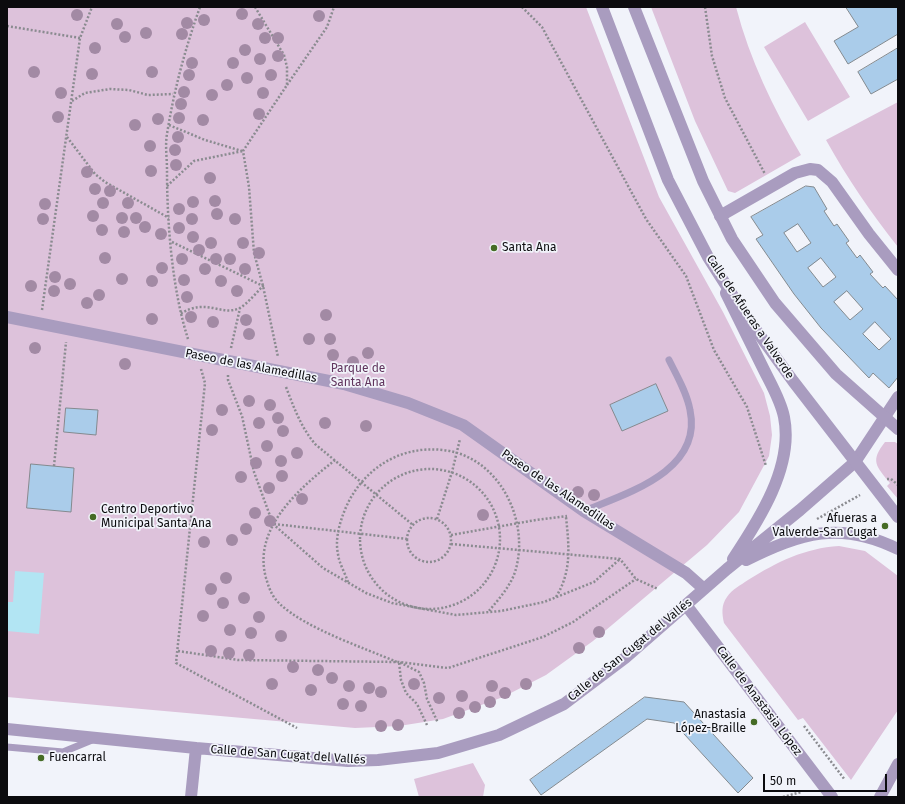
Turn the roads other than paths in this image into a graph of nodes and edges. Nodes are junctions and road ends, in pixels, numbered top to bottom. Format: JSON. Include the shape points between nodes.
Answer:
{"nodes":[{"id":1,"x":602,"y":7,"type":"edge"},
{"id":2,"x":634,"y":7,"type":"edge"},
{"id":3,"x":720,"y":216,"type":"junction"},
{"id":4,"x":708,"y":257,"type":"junction"},
{"id":5,"x":898,"y":270,"type":"edge"},
{"id":6,"x":7,"y":317,"type":"edge"},
{"id":7,"x":669,"y":360,"type":"dead end"},
{"id":8,"x":898,"y":397,"type":"edge"},
{"id":9,"x":884,"y":417,"type":"junction"},
{"id":10,"x":898,"y":429,"type":"edge"},
{"id":11,"x":855,"y":462,"type":"junction"},
{"id":12,"x":584,"y":511,"type":"junction"},
{"id":13,"x":898,"y":517,"type":"edge"},
{"id":14,"x":898,"y":549,"type":"edge"},
{"id":15,"x":727,"y":569,"type":"junction"},
{"id":16,"x":704,"y":589,"type":"junction"},
{"id":17,"x":686,"y":605,"type":"junction"},
{"id":18,"x":7,"y":729,"type":"edge"},
{"id":19,"x":101,"y":738,"type":"junction"},
{"id":20,"x":7,"y":747,"type":"edge"},
{"id":21,"x":196,"y":748,"type":"junction"},
{"id":22,"x":898,"y":764,"type":"edge"},
{"id":23,"x":191,"y":797,"type":"edge"},
{"id":24,"x":832,"y":797,"type":"edge"},
{"id":25,"x":880,"y":797,"type":"edge"}],
"edges":[{"from":1,"to":4,"type":"street","name":"Calle de Afueras a Valverde","via":[[668,180]]},
{"from":2,"to":3,"type":"street","via":[[692,154]]},
{"from":3,"to":5,"type":"street","via":[[795,173],[810,169],[818,170],[832,182]]},
{"from":3,"to":9,"type":"street","via":[[753,272],[775,303],[836,374]]},
{"from":4,"to":11,"type":"street","name":"Calle de Afueras a Valverde","via":[[754,327]]},
{"from":4,"to":15,"type":"street","name":"Calle de San Cugat del Vallés","via":[[774,389],[784,417],[785,444],[781,467],[760,519]]},
{"from":6,"to":12,"type":"street","name":"Paseo de las Alamedillas","via":[[228,361],[283,377],[344,384],[401,401],[463,425]]},
{"from":7,"to":12,"type":"lane","via":[[686,395],[690,411],[692,427],[687,446],[676,463],[656,480]]},
{"from":8,"to":9,"type":"street","name":"Calle de San Cugat del Vallés"},
{"from":9,"to":10,"type":"street"},
{"from":9,"to":11,"type":"street","name":"Calle de San Cugat del Vallés"},
{"from":11,"to":13,"type":"street","name":"Calle de Afueras a Valverde"},
{"from":11,"to":15,"type":"street","name":"Calle de San Cugat del Vallés"},
{"from":12,"to":16,"type":"street","name":"Paseo de las Alamedillas","via":[[686,573]]},
{"from":14,"to":15,"type":"street","name":"Calle de San Cugat del Vallés","via":[[866,536],[847,532],[818,533],[777,545]]},
{"from":15,"to":16,"type":"street","name":"Calle de San Cugat del Vallés"},
{"from":16,"to":17,"type":"street","name":"Calle de San Cugat del Vallés"},
{"from":17,"to":21,"type":"street","name":"Calle de San Cugat del Vallés","via":[[624,658],[564,704],[499,735],[469,745],[410,757],[363,761]]},
{"from":17,"to":24,"type":"street","name":"Calle de Anastasia López"},
{"from":18,"to":19,"type":"street","name":"Calle de San Cugat del Vallés"},
{"from":19,"to":20,"type":"lane","via":[[62,752]]},
{"from":19,"to":21,"type":"street","name":"Calle de San Cugat del Vallés"},
{"from":21,"to":23,"type":"street"},
{"from":22,"to":25,"type":"street"}]}
